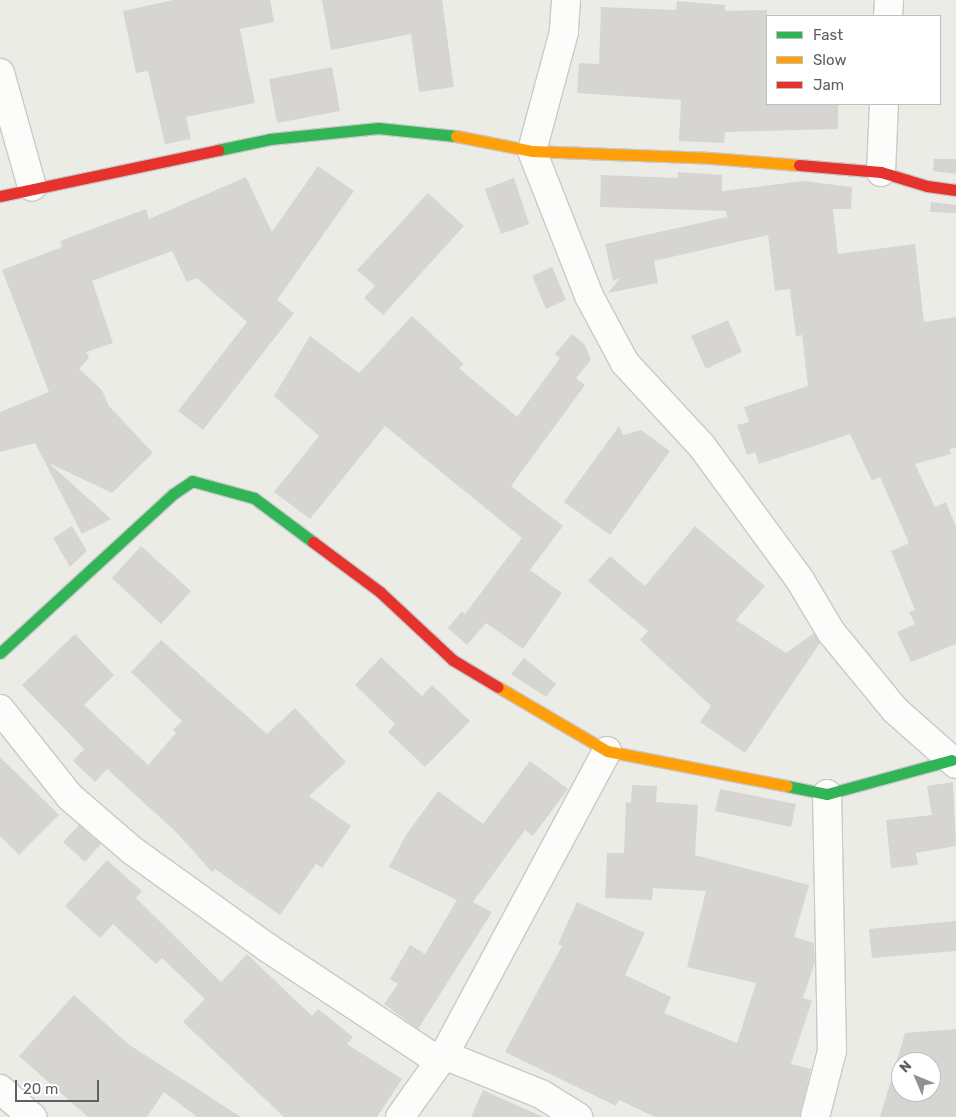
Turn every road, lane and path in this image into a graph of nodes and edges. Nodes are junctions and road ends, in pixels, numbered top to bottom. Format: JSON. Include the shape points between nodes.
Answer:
{"nodes":[{"id":1,"x":566,"y":0,"type":"edge"},
{"id":2,"x":889,"y":0,"type":"edge"},
{"id":3,"x":888,"y":15,"type":"edge"},
{"id":4,"x":0,"y":73,"type":"edge"},
{"id":5,"x":884,"y":105,"type":"edge"},
{"id":6,"x":532,"y":152,"type":"junction"},
{"id":7,"x":881,"y":172,"type":"junction"},
{"id":8,"x":32,"y":187,"type":"junction"},
{"id":9,"x":956,"y":190,"type":"edge"},
{"id":10,"x":0,"y":196,"type":"edge"},
{"id":11,"x":0,"y":653,"type":"edge"},
{"id":12,"x":0,"y":708,"type":"edge"},
{"id":13,"x":608,"y":751,"type":"junction"},
{"id":14,"x":953,"y":762,"type":"edge"},
{"id":15,"x":827,"y":794,"type":"junction"},
{"id":16,"x":442,"y":1058,"type":"junction"},
{"id":17,"x":0,"y":1089,"type":"edge"},
{"id":18,"x":32,"y":1117,"type":"edge"},
{"id":19,"x":400,"y":1117,"type":"edge"},
{"id":20,"x":578,"y":1117,"type":"edge"},
{"id":21,"x":815,"y":1117,"type":"edge"}],
"edges":[{"from":1,"to":6,"type":"street","via":[[564,32]]},
{"from":2,"to":3,"type":"street"},
{"from":4,"to":8,"type":"street"},
{"from":5,"to":7,"type":"street"},
{"from":6,"to":7,"type":"street","via":[[711,158]]},
{"from":6,"to":8,"type":"street","via":[[440,133],[378,128],[270,139]]},
{"from":6,"to":14,"type":"street","via":[[589,296],[625,363],[701,445],[800,580],[831,632],[889,703]]},
{"from":7,"to":9,"type":"street","via":[[928,186]]},
{"from":8,"to":10,"type":"street"},
{"from":11,"to":13,"type":"street","via":[[173,494],[192,481],[254,498],[380,592],[453,660]]},
{"from":12,"to":16,"type":"street","via":[[70,797],[133,851],[268,948]]},
{"from":13,"to":15,"type":"street"},
{"from":13,"to":16,"type":"street"},
{"from":14,"to":15,"type":"street"},
{"from":15,"to":21,"type":"street","via":[[832,1051]]},
{"from":16,"to":19,"type":"street"},
{"from":16,"to":20,"type":"street","via":[[542,1094]]},
{"from":17,"to":18,"type":"street"}]}
